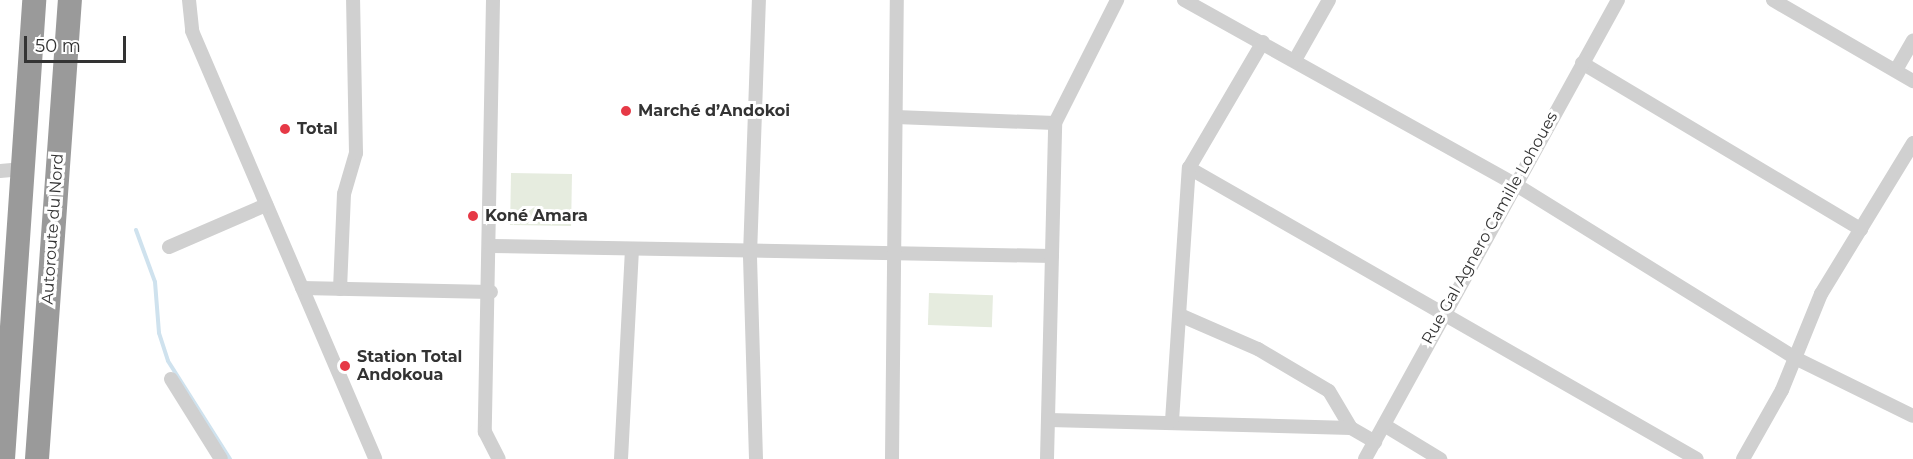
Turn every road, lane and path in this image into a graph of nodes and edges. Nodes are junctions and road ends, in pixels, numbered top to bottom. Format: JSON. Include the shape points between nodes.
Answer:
{"nodes":[{"id":1,"x":34,"y":0,"type":"edge"},
{"id":2,"x":70,"y":0,"type":"edge"},
{"id":3,"x":189,"y":0,"type":"edge"},
{"id":4,"x":352,"y":0,"type":"edge"},
{"id":5,"x":493,"y":0,"type":"edge"},
{"id":6,"x":759,"y":0,"type":"edge"},
{"id":7,"x":897,"y":0,"type":"edge"},
{"id":8,"x":1117,"y":0,"type":"edge"},
{"id":9,"x":1184,"y":0,"type":"edge"},
{"id":10,"x":1329,"y":0,"type":"edge"},
{"id":11,"x":1618,"y":0,"type":"edge"},
{"id":12,"x":1773,"y":0,"type":"edge"},
{"id":13,"x":1913,"y":41,"type":"edge"},
{"id":14,"x":1263,"y":42,"type":"junction"},
{"id":15,"x":1295,"y":60,"type":"junction"},
{"id":16,"x":1582,"y":63,"type":"junction"},
{"id":17,"x":1896,"y":70,"type":"junction"},
{"id":18,"x":1913,"y":81,"type":"edge"},
{"id":19,"x":896,"y":117,"type":"junction"},
{"id":20,"x":1055,"y":123,"type":"junction"},
{"id":21,"x":1913,"y":143,"type":"edge"},
{"id":22,"x":1189,"y":168,"type":"junction"},
{"id":23,"x":11,"y":170,"type":"edge"},
{"id":24,"x":1513,"y":183,"type":"junction"},
{"id":25,"x":266,"y":205,"type":"junction"},
{"id":26,"x":1861,"y":229,"type":"junction"},
{"id":27,"x":491,"y":246,"type":"junction"},
{"id":28,"x":169,"y":247,"type":"dead end"},
{"id":29,"x":632,"y":249,"type":"junction"},
{"id":30,"x":892,"y":253,"type":"junction"},
{"id":31,"x":750,"y":255,"type":"junction"},
{"id":32,"x":1052,"y":256,"type":"junction"},
{"id":33,"x":302,"y":288,"type":"junction"},
{"id":34,"x":340,"y":289,"type":"junction"},
{"id":35,"x":491,"y":292,"type":"junction"},
{"id":36,"x":1442,"y":311,"type":"junction"},
{"id":37,"x":1182,"y":316,"type":"junction"},
{"id":38,"x":1795,"y":358,"type":"junction"},
{"id":39,"x":171,"y":379,"type":"dead end"},
{"id":40,"x":1912,"y":413,"type":"edge"},
{"id":41,"x":1049,"y":420,"type":"junction"},
{"id":42,"x":1172,"y":422,"type":"junction"},
{"id":43,"x":1384,"y":425,"type":"junction"},
{"id":44,"x":1351,"y":428,"type":"junction"},
{"id":45,"x":1375,"y":441,"type":"junction"},
{"id":46,"x":1047,"y":458,"type":"edge"},
{"id":47,"x":3,"y":459,"type":"edge"},
{"id":48,"x":37,"y":459,"type":"edge"},
{"id":49,"x":221,"y":459,"type":"edge"},
{"id":50,"x":375,"y":459,"type":"edge"},
{"id":51,"x":499,"y":459,"type":"edge"},
{"id":52,"x":621,"y":459,"type":"edge"},
{"id":53,"x":756,"y":459,"type":"edge"},
{"id":54,"x":892,"y":459,"type":"edge"},
{"id":55,"x":1365,"y":459,"type":"edge"},
{"id":56,"x":1440,"y":459,"type":"edge"},
{"id":57,"x":1697,"y":459,"type":"edge"},
{"id":58,"x":1743,"y":459,"type":"edge"}],
"edges":[{"from":1,"to":23,"type":"highway","name":"Autoroute du Nord"},
{"from":2,"to":48,"type":"highway","name":"Autoroute du Nord"},
{"from":3,"to":25,"type":"street","via":[[192,31]]},
{"from":4,"to":34,"type":"street","via":[[356,153],[344,194]]},
{"from":5,"to":27,"type":"street"},
{"from":6,"to":31,"type":"street"},
{"from":7,"to":19,"type":"street"},
{"from":8,"to":20,"type":"street"},
{"from":9,"to":14,"type":"street"},
{"from":10,"to":15,"type":"street"},
{"from":11,"to":16,"type":"street","name":"Rue Gal Agnero Camille Lohoues"},
{"from":12,"to":17,"type":"street"},
{"from":13,"to":17,"type":"street"},
{"from":14,"to":15,"type":"street"},
{"from":14,"to":22,"type":"street"},
{"from":15,"to":24,"type":"street"},
{"from":16,"to":24,"type":"street","name":"Rue Gal Agnero Camille Lohoues"},
{"from":16,"to":26,"type":"street"},
{"from":17,"to":18,"type":"street"},
{"from":19,"to":20,"type":"street"},
{"from":19,"to":30,"type":"street"},
{"from":20,"to":32,"type":"street"},
{"from":21,"to":26,"type":"street"},
{"from":22,"to":36,"type":"street"},
{"from":22,"to":37,"type":"street"},
{"from":23,"to":47,"type":"highway","name":"Autoroute du Nord"},
{"from":24,"to":36,"type":"street","name":"Rue Gal Agnero Camille Lohoues"},
{"from":24,"to":38,"type":"street"},
{"from":25,"to":28,"type":"street"},
{"from":25,"to":33,"type":"street"},
{"from":26,"to":38,"type":"street","via":[[1821,294]]},
{"from":27,"to":29,"type":"street"},
{"from":27,"to":35,"type":"street"},
{"from":29,"to":31,"type":"street"},
{"from":29,"to":52,"type":"street"},
{"from":30,"to":31,"type":"street"},
{"from":30,"to":32,"type":"street"},
{"from":30,"to":54,"type":"street"},
{"from":31,"to":53,"type":"street"},
{"from":32,"to":41,"type":"street"},
{"from":33,"to":34,"type":"street"},
{"from":33,"to":50,"type":"street"},
{"from":34,"to":35,"type":"street"},
{"from":35,"to":51,"type":"street","via":[[485,432]]},
{"from":36,"to":43,"type":"street","name":"Rue Gal Agnero Camille Lohoues"},
{"from":36,"to":57,"type":"street"},
{"from":37,"to":42,"type":"street"},
{"from":37,"to":44,"type":"street","via":[[1258,349],[1329,391]]},
{"from":38,"to":40,"type":"street"},
{"from":38,"to":58,"type":"street"},
{"from":39,"to":49,"type":"street"},
{"from":41,"to":42,"type":"street"},
{"from":41,"to":46,"type":"street"},
{"from":42,"to":44,"type":"street"},
{"from":43,"to":45,"type":"street","name":"Rue Gal Agnero Camille Lohoues"},
{"from":43,"to":56,"type":"street"},
{"from":44,"to":45,"type":"street"},
{"from":45,"to":55,"type":"street","name":"Rue Gal Agnero Camille Lohoues"}]}
